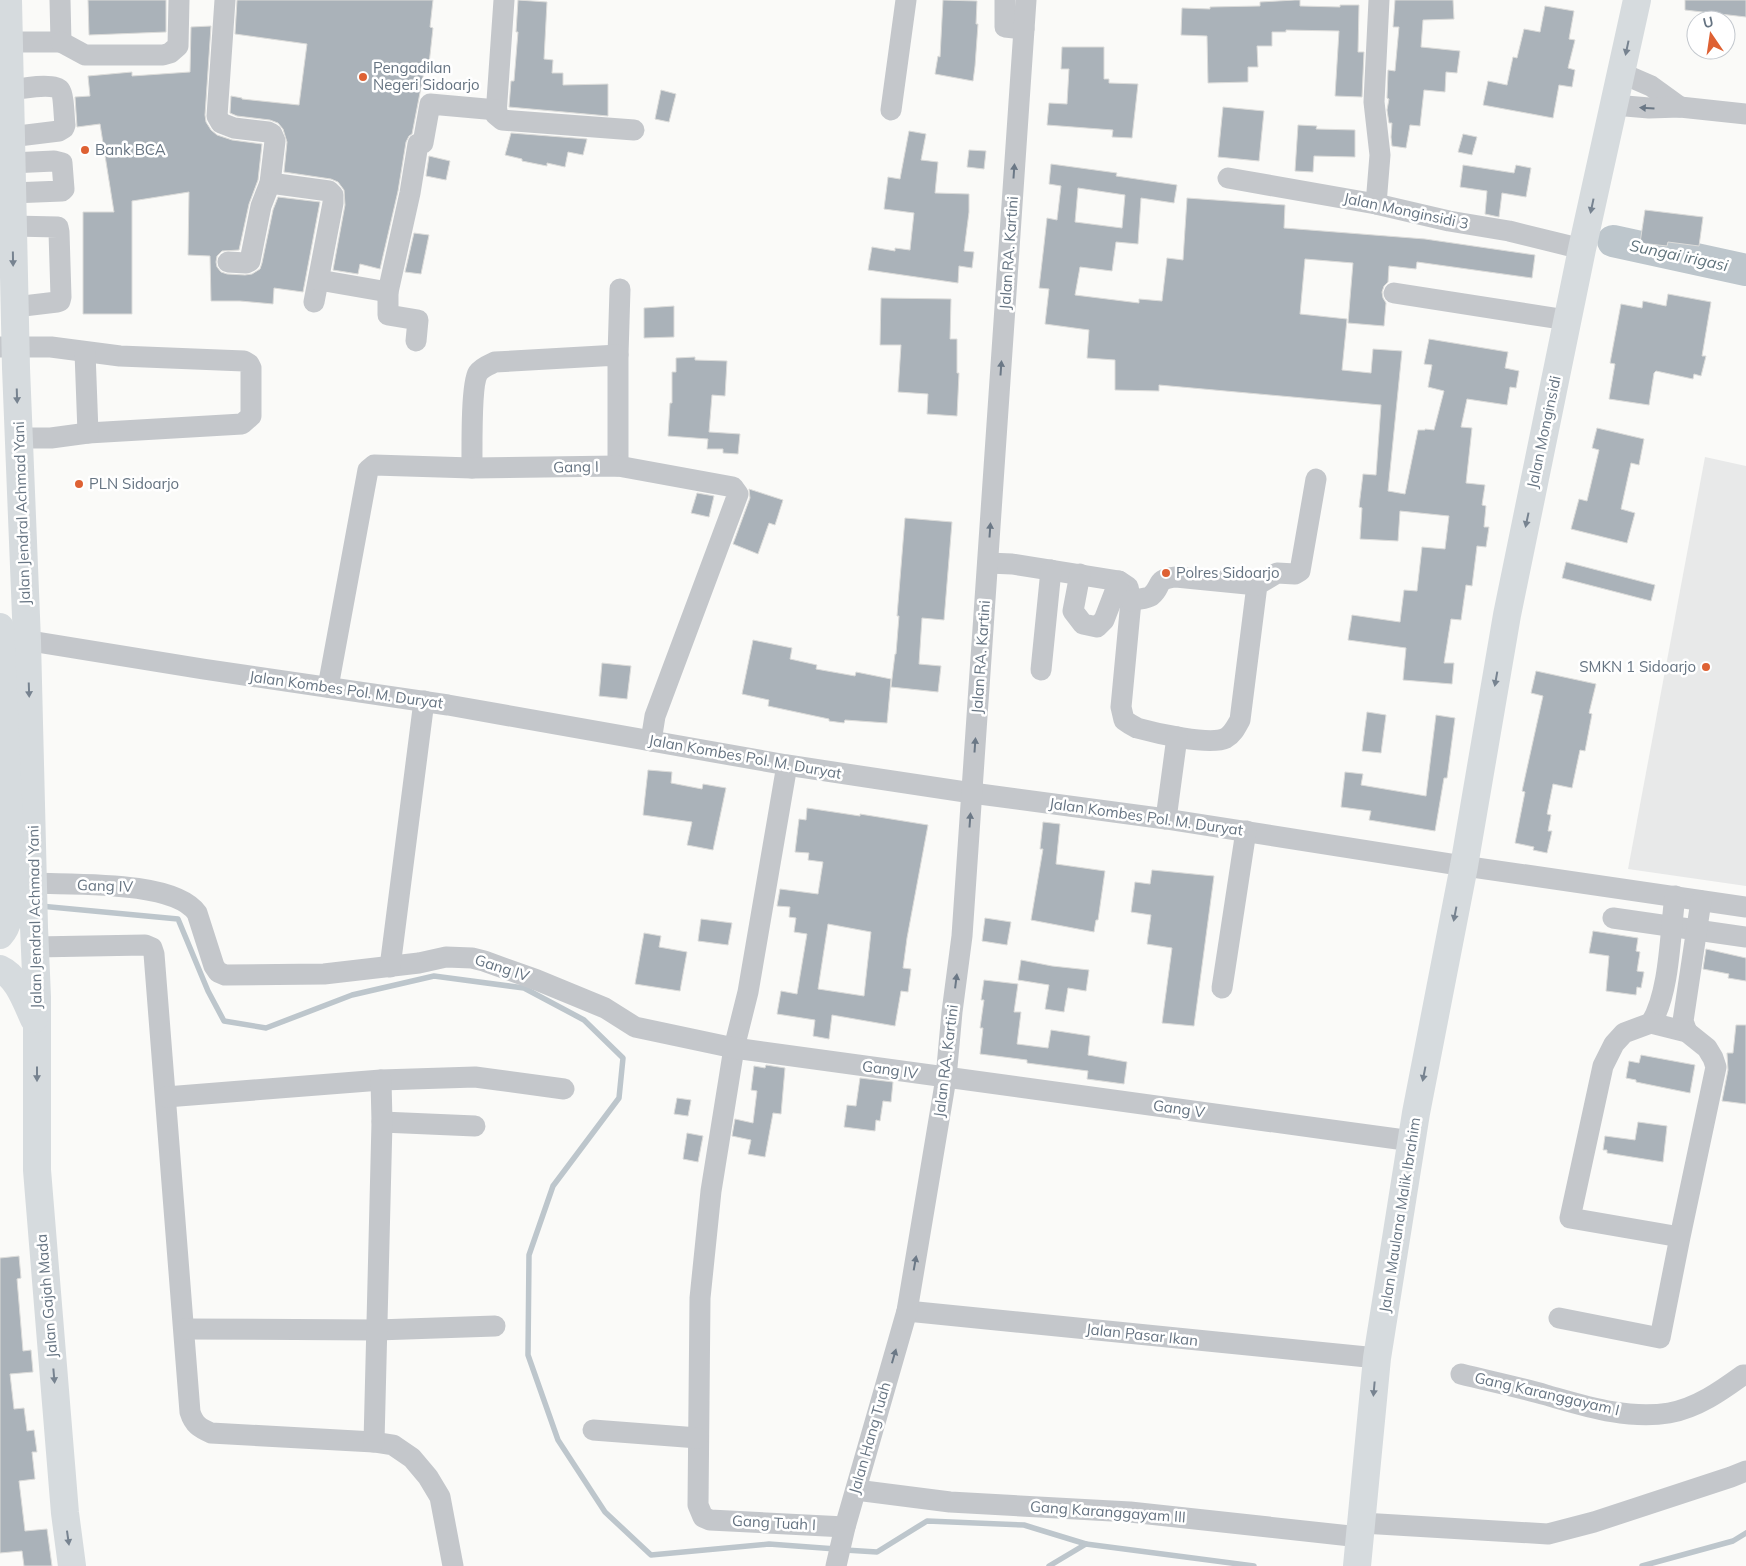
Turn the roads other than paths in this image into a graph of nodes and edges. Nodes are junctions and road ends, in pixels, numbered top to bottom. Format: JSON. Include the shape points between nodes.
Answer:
{"nodes":[{"id":1,"x":8,"y":0,"type":"edge"},
{"id":2,"x":60,"y":0,"type":"edge"},
{"id":3,"x":179,"y":0,"type":"edge"},
{"id":4,"x":225,"y":0,"type":"edge"},
{"id":5,"x":504,"y":0,"type":"edge"},
{"id":6,"x":906,"y":0,"type":"edge"},
{"id":7,"x":1005,"y":0,"type":"edge"},
{"id":8,"x":1026,"y":0,"type":"edge"},
{"id":9,"x":1379,"y":0,"type":"edge"},
{"id":10,"x":1637,"y":0,"type":"edge"},
{"id":11,"x":1024,"y":29,"type":"junction"},
{"id":12,"x":8,"y":42,"type":"junction"},
{"id":13,"x":61,"y":42,"type":"junction"},
{"id":14,"x":1621,"y":73,"type":"junction"},
{"id":15,"x":9,"y":91,"type":"junction"},
{"id":16,"x":1614,"y":105,"type":"junction"},
{"id":17,"x":1680,"y":107,"type":"junction"},
{"id":18,"x":497,"y":110,"type":"junction"},
{"id":19,"x":891,"y":110,"type":"dead end"},
{"id":20,"x":1746,"y":114,"type":"edge"},
{"id":21,"x":634,"y":130,"type":"dead end"},
{"id":22,"x":10,"y":150,"type":"junction"},
{"id":23,"x":1228,"y":178,"type":"dead end"},
{"id":24,"x":270,"y":184,"type":"junction"},
{"id":25,"x":12,"y":193,"type":"junction"},
{"id":26,"x":1376,"y":204,"type":"junction"},
{"id":27,"x":13,"y":226,"type":"junction"},
{"id":28,"x":1582,"y":249,"type":"junction"},
{"id":29,"x":228,"y":262,"type":"dead end"},
{"id":30,"x":319,"y":280,"type":"junction"},
{"id":31,"x":620,"y":289,"type":"dead end"},
{"id":32,"x":388,"y":292,"type":"junction"},
{"id":33,"x":1394,"y":293,"type":"dead end"},
{"id":34,"x":314,"y":302,"type":"dead end"},
{"id":35,"x":15,"y":307,"type":"junction"},
{"id":36,"x":1567,"y":320,"type":"junction"},
{"id":37,"x":416,"y":341,"type":"dead end"},
{"id":38,"x":8,"y":347,"type":"edge"},
{"id":39,"x":85,"y":352,"type":"junction"},
{"id":40,"x":618,"y":355,"type":"junction"},
{"id":41,"x":88,"y":433,"type":"junction"},
{"id":42,"x":18,"y":438,"type":"junction"},
{"id":43,"x":618,"y":466,"type":"junction"},
{"id":44,"x":472,"y":468,"type":"junction"},
{"id":45,"x":1316,"y":479,"type":"dead end"},
{"id":46,"x":988,"y":563,"type":"junction"},
{"id":47,"x":1051,"y":570,"type":"junction"},
{"id":48,"x":1080,"y":574,"type":"junction"},
{"id":49,"x":1119,"y":581,"type":"junction"},
{"id":50,"x":1257,"y":585,"type":"junction"},
{"id":51,"x":1131,"y":601,"type":"junction"},
{"id":52,"x":0,"y":627,"type":"edge"},
{"id":53,"x":28,"y":641,"type":"junction"},
{"id":54,"x":0,"y":648,"type":"edge"},
{"id":55,"x":1041,"y":670,"type":"dead end"},
{"id":56,"x":328,"y":687,"type":"junction"},
{"id":57,"x":424,"y":701,"type":"junction"},
{"id":58,"x":2,"y":730,"type":"edge"},
{"id":59,"x":1177,"y":737,"type":"junction"},
{"id":60,"x":651,"y":741,"type":"junction"},
{"id":61,"x":787,"y":765,"type":"junction"},
{"id":62,"x":972,"y":793,"type":"junction"},
{"id":63,"x":1166,"y":819,"type":"junction"},
{"id":64,"x":1246,"y":831,"type":"junction"},
{"id":65,"x":5,"y":850,"type":"edge"},
{"id":66,"x":1464,"y":866,"type":"junction"},
{"id":67,"x":27,"y":888,"type":"junction"},
{"id":68,"x":1675,"y":896,"type":"junction"},
{"id":69,"x":1702,"y":901,"type":"junction"},
{"id":70,"x":1746,"y":906,"type":"edge"},
{"id":71,"x":1612,"y":918,"type":"dead end"},
{"id":72,"x":1671,"y":926,"type":"junction"},
{"id":73,"x":1697,"y":931,"type":"junction"},
{"id":74,"x":0,"y":935,"type":"edge"},
{"id":75,"x":35,"y":937,"type":"junction"},
{"id":76,"x":1746,"y":937,"type":"edge"},
{"id":77,"x":390,"y":967,"type":"junction"},
{"id":78,"x":0,"y":969,"type":"edge"},
{"id":79,"x":1222,"y":988,"type":"dead end"},
{"id":80,"x":1651,"y":1023,"type":"junction"},
{"id":81,"x":37,"y":1025,"type":"junction"},
{"id":82,"x":1687,"y":1032,"type":"junction"},
{"id":83,"x":734,"y":1048,"type":"junction"},
{"id":84,"x":946,"y":1078,"type":"junction"},
{"id":85,"x":381,"y":1080,"type":"junction"},
{"id":86,"x":564,"y":1089,"type":"dead end"},
{"id":87,"x":166,"y":1097,"type":"junction"},
{"id":88,"x":382,"y":1122,"type":"junction"},
{"id":89,"x":475,"y":1126,"type":"dead end"},
{"id":90,"x":1412,"y":1141,"type":"junction"},
{"id":91,"x":1680,"y":1237,"type":"junction"},
{"id":92,"x":907,"y":1311,"type":"junction"},
{"id":93,"x":1559,"y":1318,"type":"dead end"},
{"id":94,"x":495,"y":1326,"type":"dead end"},
{"id":95,"x":184,"y":1329,"type":"junction"},
{"id":96,"x":377,"y":1330,"type":"junction"},
{"id":97,"x":1377,"y":1358,"type":"junction"},
{"id":98,"x":1461,"y":1374,"type":"dead end"},
{"id":99,"x":1744,"y":1375,"type":"edge"},
{"id":100,"x":593,"y":1430,"type":"dead end"},
{"id":101,"x":698,"y":1438,"type":"junction"},
{"id":102,"x":374,"y":1442,"type":"junction"},
{"id":103,"x":1746,"y":1470,"type":"edge"},
{"id":104,"x":856,"y":1490,"type":"junction"},
{"id":105,"x":844,"y":1532,"type":"junction"},
{"id":106,"x":1360,"y":1542,"type":"edge"},
{"id":107,"x":72,"y":1566,"type":"edge"},
{"id":108,"x":453,"y":1566,"type":"edge"},
{"id":109,"x":836,"y":1566,"type":"edge"}],
"edges":[{"from":1,"to":12,"type":"main road","name":"Jalan Jendral Achmad Yani"},
{"from":2,"to":13,"type":"street"},
{"from":3,"to":13,"type":"street","via":[[178,46],[170,53],[85,55]]},
{"from":4,"to":24,"type":"street","via":[[217,116],[220,123],[234,128],[272,134],[275,140]]},
{"from":5,"to":18,"type":"street"},
{"from":6,"to":19,"type":"street"},
{"from":7,"to":11,"type":"street","via":[[1005,27]]},
{"from":8,"to":11,"type":"street","name":"Jalan RA. Kartini"},
{"from":9,"to":26,"type":"street","via":[[1374,102],[1380,155]]},
{"from":10,"to":14,"type":"main road","name":"Jalan Monginsidi","one_way":true},
{"from":46,"to":11,"type":"street","name":"Jalan RA. Kartini","one_way":true},
{"from":12,"to":13,"type":"street"},
{"from":12,"to":15,"type":"main road","name":"Jalan Jendral Achmad Yani"},
{"from":14,"to":16,"type":"main road","name":"Jalan Monginsidi"},
{"from":14,"to":17,"type":"street","via":[[1651,86]]},
{"from":15,"to":22,"type":"main road","name":"Jalan Jendral Achmad Yani"},
{"from":15,"to":22,"type":"street","via":[[58,88],[62,95],[65,125],[59,131]]},
{"from":17,"to":16,"type":"street","one_way":true},
{"from":16,"to":28,"type":"main road","name":"Jalan Monginsidi","one_way":true},
{"from":17,"to":20,"type":"street"},
{"from":18,"to":21,"type":"street","via":[[496,115],[502,120]]},
{"from":18,"to":32,"type":"street","via":[[430,104],[423,143],[418,144]]},
{"from":22,"to":25,"type":"main road","name":"Jalan Jendral Achmad Yani"},
{"from":22,"to":25,"type":"street","via":[[62,163],[64,189]]},
{"from":23,"to":26,"type":"street","name":"Jalan Monginsidi 3"},
{"from":24,"to":29,"type":"street","via":[[261,206],[250,261]]},
{"from":24,"to":30,"type":"street","via":[[329,191],[333,195]]},
{"from":25,"to":27,"type":"main road","name":"Jalan Jendral Achmad Yani"},
{"from":26,"to":28,"type":"street","name":"Jalan Monginsidi 3"},
{"from":27,"to":35,"type":"main road","name":"Jalan Jendral Achmad Yani","one_way":true},
{"from":27,"to":35,"type":"street","via":[[58,227],[61,297],[57,302]]},
{"from":28,"to":36,"type":"main road","name":"Jalan Monginsidi"},
{"from":30,"to":32,"type":"street"},
{"from":30,"to":34,"type":"street"},
{"from":31,"to":40,"type":"street"},
{"from":32,"to":37,"type":"street","via":[[386,318],[418,320]]},
{"from":33,"to":36,"type":"street"},
{"from":35,"to":38,"type":"main road","name":"Jalan Jendral Achmad Yani"},
{"from":36,"to":66,"type":"main road","name":"Jalan Monginsidi","one_way":true,"via":[[1507,616]]},
{"from":38,"to":39,"type":"street","via":[[51,347]]},
{"from":38,"to":42,"type":"main road","name":"Jalan Jendral Achmad Yani","one_way":true},
{"from":39,"to":41,"type":"street"},
{"from":39,"to":41,"type":"street","via":[[244,362],[249,364],[252,374],[251,416],[242,424]]},
{"from":40,"to":43,"type":"street"},
{"from":40,"to":44,"type":"street","via":[[494,362],[485,366],[478,373],[474,392]]},
{"from":41,"to":42,"type":"street"},
{"from":42,"to":53,"type":"main road","name":"Jalan Jendral Achmad Yani"},
{"from":43,"to":44,"type":"street","name":"Gang I"},
{"from":43,"to":60,"type":"street","name":"Gang I","via":[[733,487],[738,494],[656,716]]},
{"from":44,"to":56,"type":"street","name":"Gang I","via":[[374,465],[368,470]]},
{"from":45,"to":50,"type":"street","via":[[1300,571],[1295,574],[1277,573]]},
{"from":46,"to":47,"type":"street"},
{"from":62,"to":46,"type":"street","name":"Jalan RA. Kartini","one_way":true},
{"from":47,"to":48,"type":"street"},
{"from":47,"to":55,"type":"street"},
{"from":48,"to":49,"type":"street"},
{"from":48,"to":49,"type":"street","via":[[1073,611],[1083,624],[1097,627],[1104,620]]},
{"from":49,"to":51,"type":"street","via":[[1128,587]]},
{"from":50,"to":51,"type":"street","via":[[1166,578],[1149,597]]},
{"from":50,"to":59,"type":"street","via":[[1240,720],[1235,731],[1225,738],[1212,740]]},
{"from":51,"to":59,"type":"street","via":[[1120,707],[1124,720],[1135,727]]},
{"from":52,"to":54,"type":"main road","name":"Jalan Jendral Achmad Yani"},
{"from":53,"to":54,"type":"street","name":"Jalan Kombes Pol. M. Duryat"},
{"from":53,"to":56,"type":"street","name":"Jalan Kombes Pol. M. Duryat"},
{"from":53,"to":67,"type":"main road","name":"Jalan Jendral Achmad Yani","one_way":true},
{"from":54,"to":58,"type":"main road","name":"Jalan Jendral Achmad Yani"},
{"from":56,"to":57,"type":"street","name":"Jalan Kombes Pol. M. Duryat"},
{"from":57,"to":60,"type":"street","name":"Jalan Kombes Pol. M. Duryat"},
{"from":57,"to":77,"type":"street"},
{"from":58,"to":65,"type":"main road","name":"Jalan Jendral Achmad Yani"},
{"from":59,"to":63,"type":"street"},
{"from":60,"to":61,"type":"street","name":"Jalan Kombes Pol. M. Duryat"},
{"from":61,"to":62,"type":"street","name":"Jalan Kombes Pol. M. Duryat"},
{"from":61,"to":83,"type":"street","via":[[748,992]]},
{"from":62,"to":63,"type":"street","name":"Jalan Kombes Pol. M. Duryat"},
{"from":84,"to":62,"type":"street","name":"Jalan RA. Kartini","one_way":true,"via":[[962,936]]},
{"from":63,"to":64,"type":"street","name":"Jalan Kombes Pol. M. Duryat"},
{"from":64,"to":66,"type":"street","name":"Jalan Kombes Pol. M. Duryat"},
{"from":64,"to":79,"type":"street"},
{"from":65,"to":67,"type":"main road","name":"Jalan Jendral Achmad Yani"},
{"from":66,"to":68,"type":"street","name":"Jalan Kombes Pol. M. Duryat"},
{"from":66,"to":90,"type":"main road","name":"Jalan Maulana Malik Ibrahim","one_way":true},
{"from":67,"to":74,"type":"main road","name":"Jalan Jendral Achmad Yani"},
{"from":67,"to":75,"type":"main road","name":"Jalan Jendral Achmad Yani"},
{"from":67,"to":77,"type":"street","name":"Gang IV","via":[[139,887],[163,893],[193,907],[214,966],[225,975],[324,974]]},
{"from":68,"to":69,"type":"street","name":"Jalan Kombes Pol. M. Duryat"},
{"from":68,"to":72,"type":"street"},
{"from":69,"to":70,"type":"street","name":"Jalan Kombes Pol. M. Duryat"},
{"from":69,"to":73,"type":"street"},
{"from":71,"to":72,"type":"street"},
{"from":72,"to":73,"type":"street"},
{"from":72,"to":80,"type":"street","via":[[1667,974]]},
{"from":73,"to":76,"type":"street"},
{"from":73,"to":82,"type":"street","via":[[1683,1020]]},
{"from":75,"to":81,"type":"main road","name":"Jalan Jendral Achmad Yani"},
{"from":75,"to":87,"type":"street","via":[[152,948]]},
{"from":77,"to":83,"type":"street","name":"Gang IV","via":[[446,957],[484,960],[605,1008],[635,1027]]},
{"from":78,"to":81,"type":"main road","via":[[7,972],[18,986]]},
{"from":80,"to":82,"type":"street"},
{"from":80,"to":91,"type":"street","via":[[1624,1033],[1614,1044],[1603,1066],[1570,1218]]},
{"from":81,"to":107,"type":"main road","name":"Jalan Gajah Mada","one_way":true,"via":[[38,1170],[64,1513]]},
{"from":82,"to":91,"type":"street","via":[[1707,1048],[1716,1067]]},
{"from":83,"to":84,"type":"street","name":"Gang IV"},
{"from":83,"to":101,"type":"street","via":[[711,1191],[700,1298]]},
{"from":84,"to":90,"type":"street","name":"Gang V"},
{"from":92,"to":84,"type":"street","name":"Jalan RA. Kartini","one_way":true},
{"from":85,"to":86,"type":"street","via":[[475,1077]]},
{"from":85,"to":87,"type":"street"},
{"from":85,"to":88,"type":"street"},
{"from":87,"to":95,"type":"street"},
{"from":88,"to":89,"type":"street"},
{"from":88,"to":96,"type":"street"},
{"from":90,"to":97,"type":"main road","name":"Jalan Maulana Malik Ibrahim"},
{"from":91,"to":93,"type":"street","via":[[1660,1338]]},
{"from":92,"to":97,"type":"street","name":"Jalan Pasar Ikan"},
{"from":104,"to":92,"type":"street","name":"Jalan Hang Tuah","one_way":true},
{"from":94,"to":96,"type":"street"},
{"from":95,"to":96,"type":"street"},
{"from":95,"to":102,"type":"street","via":[[190,1412],[200,1428],[212,1433]]},
{"from":96,"to":102,"type":"street"},
{"from":97,"to":106,"type":"main road","name":"Jalan Maulana Malik Ibrahim","one_way":true},
{"from":98,"to":99,"type":"street","name":"Gang Karanggayam I","via":[[1606,1411],[1648,1414],[1670,1413],[1696,1405]]},
{"from":100,"to":101,"type":"street"},
{"from":101,"to":105,"type":"street","name":"Gang Tuah I","via":[[698,1505],[703,1517]]},
{"from":102,"to":108,"type":"street","via":[[393,1445],[412,1458],[428,1476],[440,1497]]},
{"from":103,"to":106,"type":"street","name":"Gang Karanggayam III","via":[[1594,1522],[1548,1534]]},
{"from":104,"to":105,"type":"street","name":"Jalan Hang Tuah"},
{"from":104,"to":106,"type":"street","name":"Gang Karanggayam III","via":[[950,1502],[1130,1512]]},
{"from":105,"to":109,"type":"street","name":"Jalan Hang Tuah"}]}
